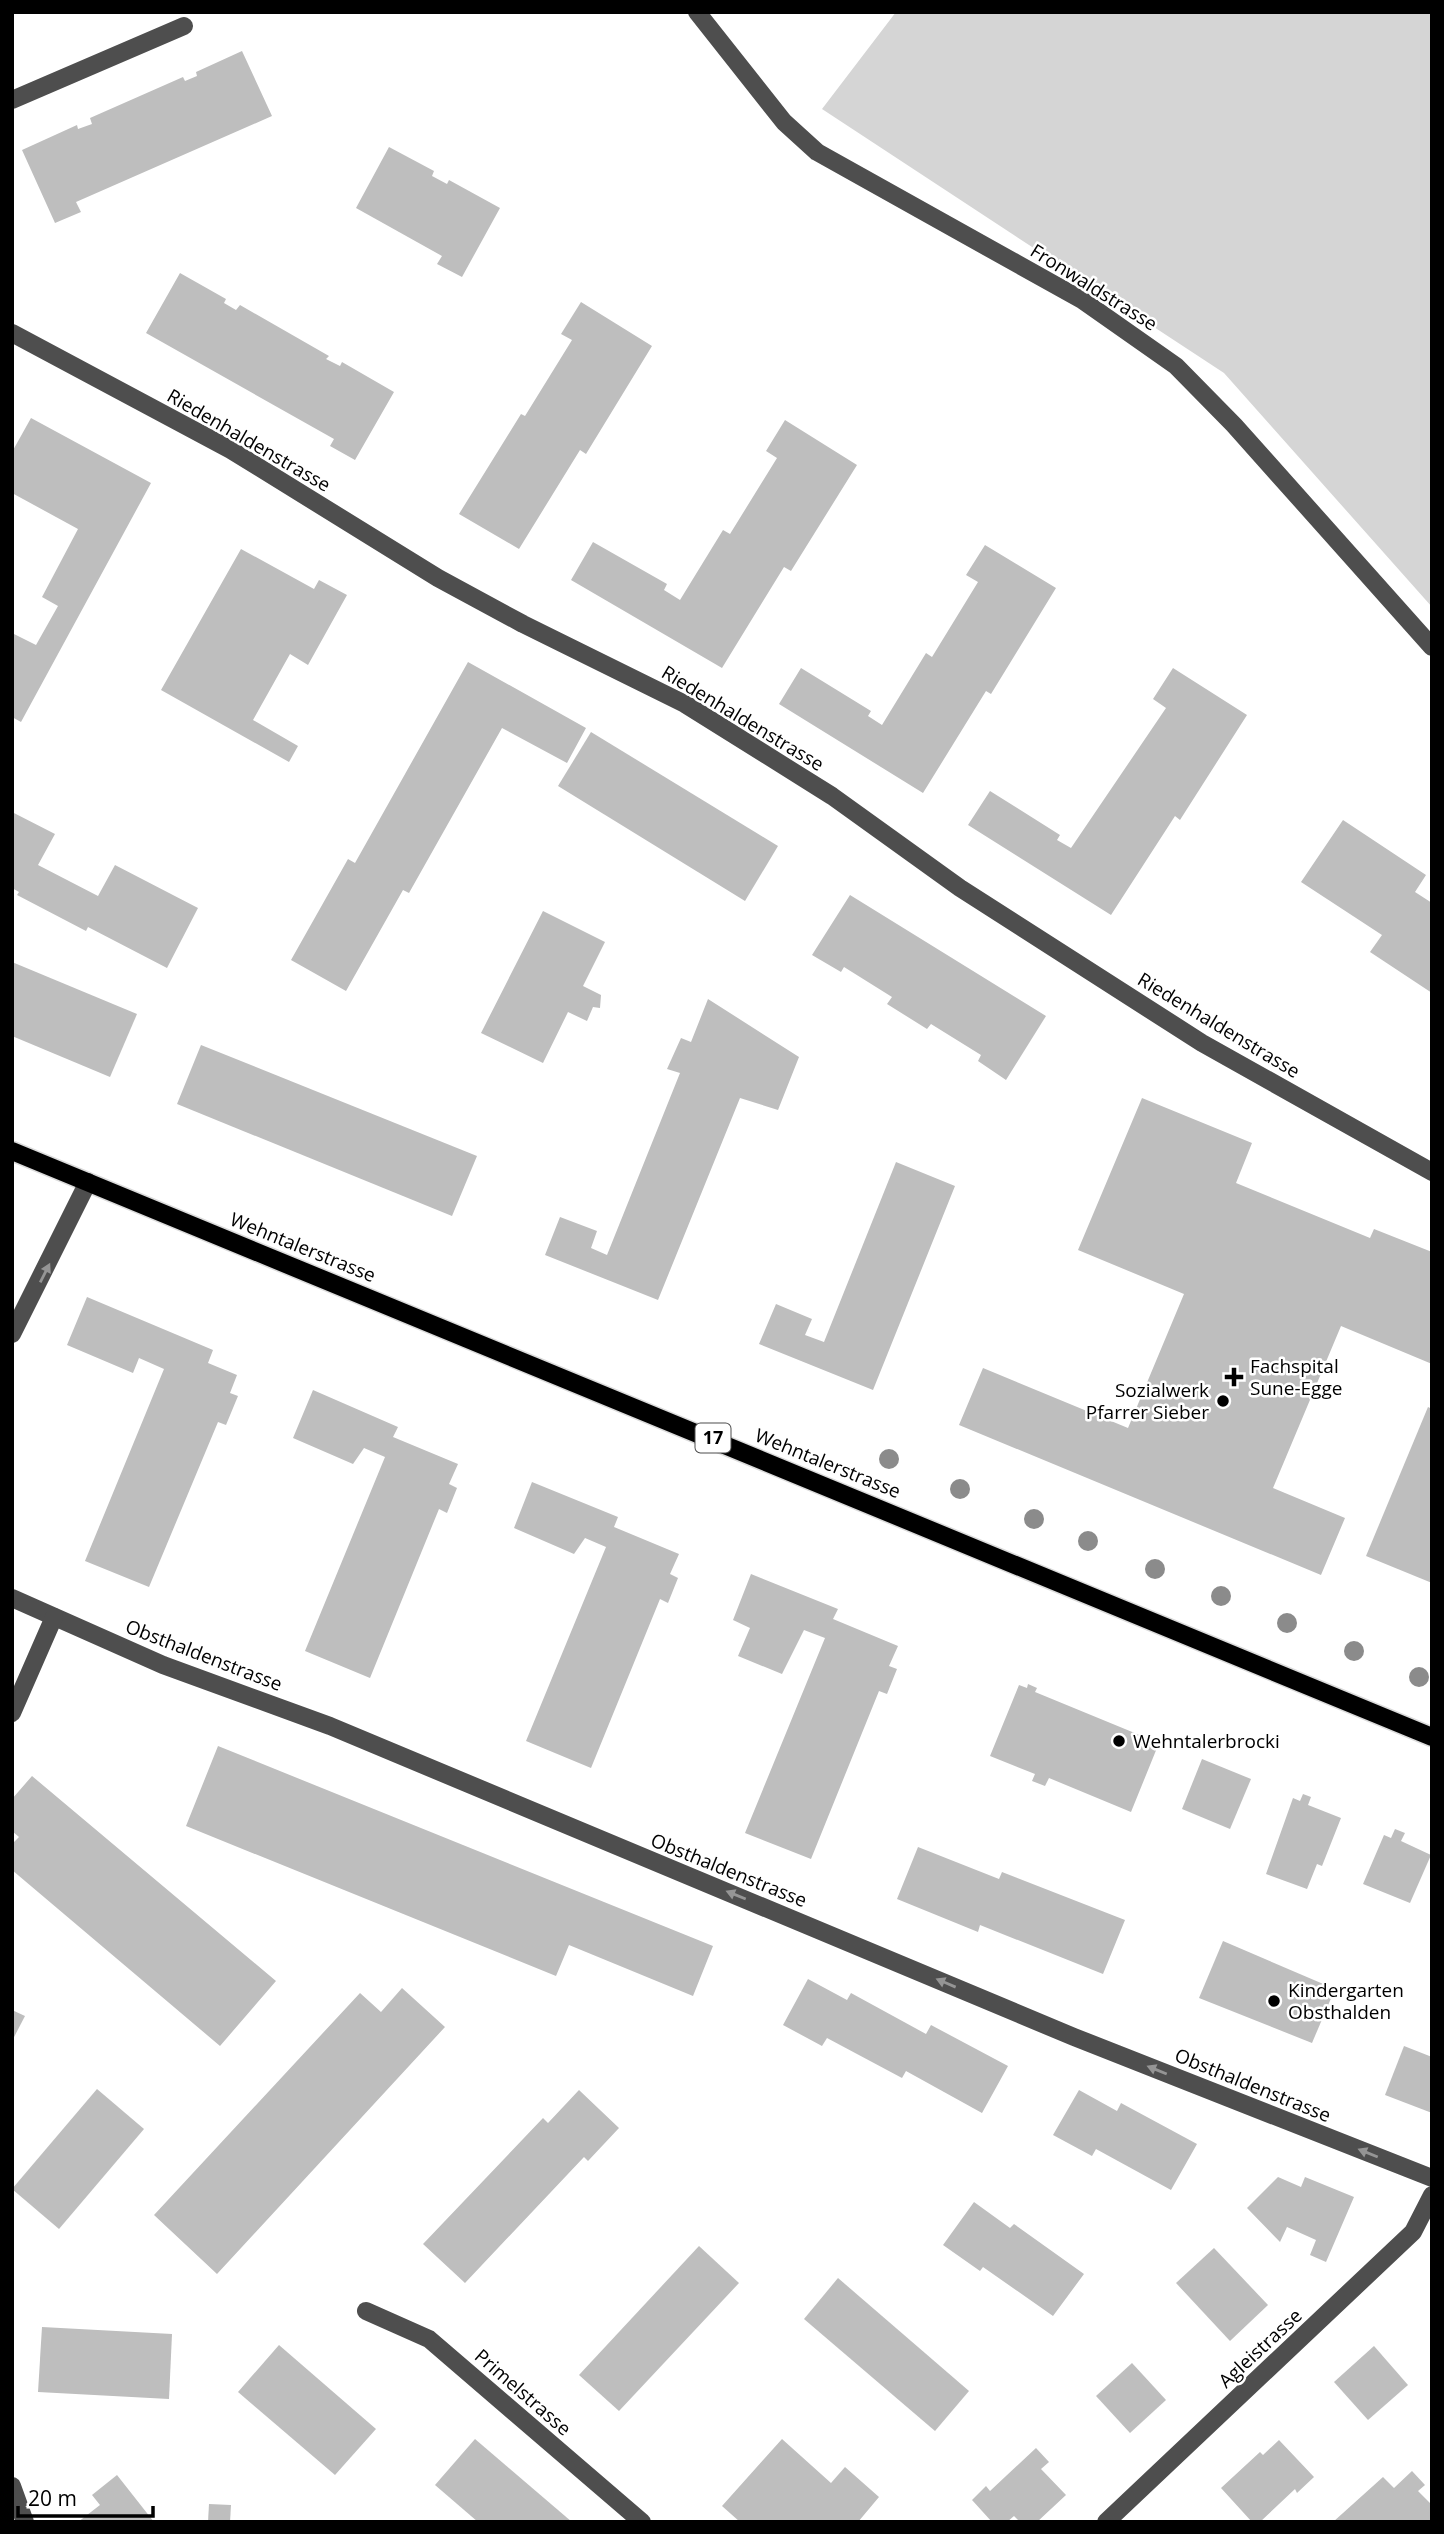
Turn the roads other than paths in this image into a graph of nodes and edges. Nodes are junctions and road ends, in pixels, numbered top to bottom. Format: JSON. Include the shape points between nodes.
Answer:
{"nodes":[{"id":1,"x":697,"y":12,"type":"edge"},
{"id":2,"x":184,"y":26,"type":"dead end"},
{"id":3,"x":12,"y":100,"type":"edge"},
{"id":4,"x":12,"y":333,"type":"edge"},
{"id":5,"x":1432,"y":647,"type":"edge"},
{"id":6,"x":12,"y":1151,"type":"edge"},
{"id":7,"x":1432,"y":1172,"type":"edge"},
{"id":8,"x":88,"y":1182,"type":"junction"},
{"id":9,"x":12,"y":1334,"type":"edge"},
{"id":10,"x":12,"y":1598,"type":"edge"},
{"id":11,"x":54,"y":1617,"type":"junction"},
{"id":12,"x":12,"y":1713,"type":"edge"},
{"id":13,"x":1432,"y":1737,"type":"edge"},
{"id":14,"x":1432,"y":2178,"type":"edge"},
{"id":15,"x":1432,"y":2195,"type":"edge"},
{"id":16,"x":366,"y":2311,"type":"dead end"},
{"id":17,"x":12,"y":2486,"type":"edge"},
{"id":18,"x":25,"y":2522,"type":"edge"},
{"id":19,"x":642,"y":2522,"type":"edge"},
{"id":20,"x":1106,"y":2522,"type":"edge"}],
"edges":[{"from":1,"to":5,"type":"street","name":"Fronwaldstrasse","via":[[784,122],[817,152],[1082,300],[1175,366],[1234,425]]},
{"from":2,"to":3,"type":"street"},
{"from":4,"to":7,"type":"street","name":"Riedenhaldenstrasse","via":[[230,450],[438,578],[685,704],[832,796],[960,888],[1202,1043]]},
{"from":6,"to":8,"type":"main road","name":"Wehntalerstrasse","number":"17"},
{"from":9,"to":8,"type":"street","one_way":true},
{"from":8,"to":13,"type":"main road","name":"Wehntalerstrasse","number":"17"},
{"from":10,"to":11,"type":"street","name":"Obsthaldenstrasse"},
{"from":11,"to":12,"type":"street"},
{"from":14,"to":11,"type":"street","name":"Obsthaldenstrasse","one_way":true,"via":[[1073,2036],[330,1726],[163,1665]]},
{"from":15,"to":20,"type":"street","name":"Agleistrasse","via":[[1413,2232]]},
{"from":16,"to":19,"type":"street","name":"Primelstrasse","via":[[429,2339]]},
{"from":17,"to":18,"type":"street"}]}
